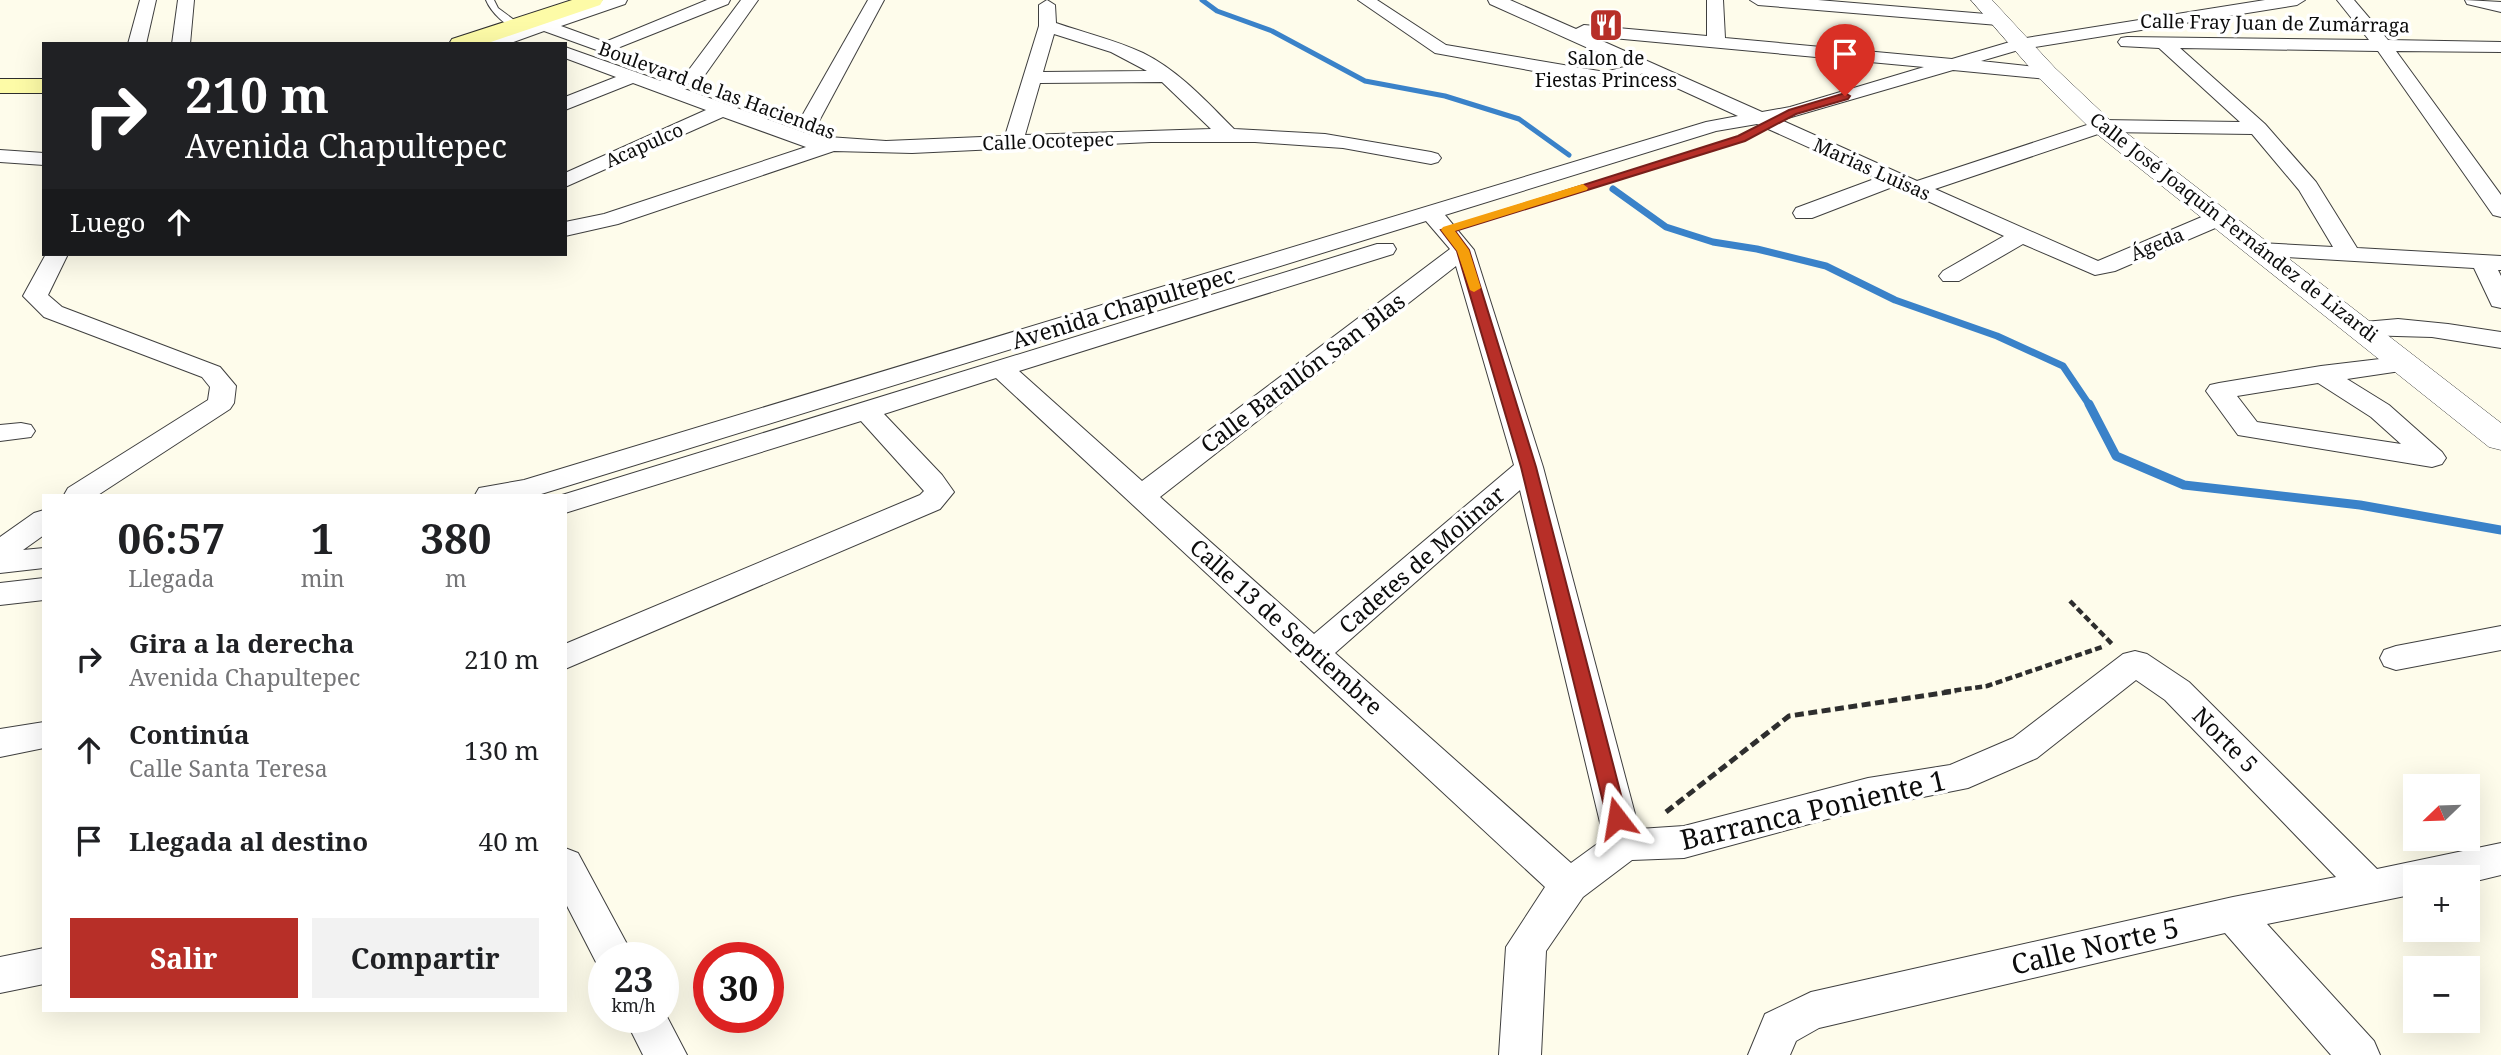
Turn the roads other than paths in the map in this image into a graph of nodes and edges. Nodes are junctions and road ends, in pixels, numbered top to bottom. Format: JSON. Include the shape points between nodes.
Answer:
{"nodes":[{"id":1,"x":148,"y":0,"type":"edge"},
{"id":2,"x":186,"y":0,"type":"edge"},
{"id":3,"x":490,"y":0,"type":"edge"},
{"id":4,"x":592,"y":0,"type":"edge"},
{"id":5,"x":619,"y":0,"type":"edge"},
{"id":6,"x":722,"y":0,"type":"edge"},
{"id":7,"x":750,"y":0,"type":"edge"},
{"id":8,"x":876,"y":0,"type":"edge"},
{"id":9,"x":1366,"y":0,"type":"edge"},
{"id":10,"x":1496,"y":0,"type":"edge"},
{"id":11,"x":1715,"y":0,"type":"edge"},
{"id":12,"x":1758,"y":0,"type":"edge"},
{"id":13,"x":2297,"y":0,"type":"edge"},
{"id":14,"x":2345,"y":0,"type":"edge"},
{"id":15,"x":2473,"y":0,"type":"edge"},
{"id":16,"x":1047,"y":5,"type":"dead end"},
{"id":17,"x":2501,"y":7,"type":"edge"},
{"id":18,"x":1989,"y":10,"type":"edge"},
{"id":19,"x":1048,"y":26,"type":"junction"},
{"id":20,"x":1558,"y":28,"type":"junction"},
{"id":21,"x":519,"y":31,"type":"junction"},
{"id":22,"x":545,"y":35,"type":"edge"},
{"id":23,"x":2048,"y":40,"type":"junction"},
{"id":24,"x":138,"y":42,"type":"edge"},
{"id":25,"x":181,"y":42,"type":"edge"},
{"id":26,"x":469,"y":42,"type":"edge"},
{"id":27,"x":494,"y":42,"type":"edge"},
{"id":28,"x":2163,"y":42,"type":"junction"},
{"id":29,"x":1716,"y":43,"type":"junction"},
{"id":30,"x":2020,"y":44,"type":"junction"},
{"id":31,"x":2383,"y":44,"type":"junction"},
{"id":32,"x":2501,"y":47,"type":"edge"},
{"id":33,"x":605,"y":48,"type":"junction"},
{"id":34,"x":567,"y":53,"type":"edge"},
{"id":35,"x":1949,"y":65,"type":"junction"},
{"id":36,"x":1645,"y":67,"type":"junction"},
{"id":37,"x":2047,"y":73,"type":"junction"},
{"id":38,"x":1166,"y":76,"type":"junction"},
{"id":39,"x":633,"y":77,"type":"junction"},
{"id":40,"x":684,"y":78,"type":"junction"},
{"id":41,"x":1034,"y":78,"type":"junction"},
{"id":42,"x":42,"y":85,"type":"edge"},
{"id":43,"x":0,"y":86,"type":"edge"},
{"id":44,"x":660,"y":87,"type":"junction"},
{"id":45,"x":567,"y":103,"type":"edge"},
{"id":46,"x":722,"y":110,"type":"junction"},
{"id":47,"x":1763,"y":121,"type":"junction"},
{"id":48,"x":808,"y":123,"type":"junction"},
{"id":49,"x":2102,"y":126,"type":"junction"},
{"id":50,"x":2258,"y":128,"type":"junction"},
{"id":51,"x":1229,"y":136,"type":"junction"},
{"id":52,"x":1013,"y":142,"type":"junction"},
{"id":53,"x":849,"y":144,"type":"junction"},
{"id":54,"x":0,"y":156,"type":"edge"},
{"id":55,"x":1431,"y":158,"type":"dead end"},
{"id":56,"x":42,"y":159,"type":"edge"},
{"id":57,"x":1895,"y":179,"type":"junction"},
{"id":58,"x":567,"y":180,"type":"edge"},
{"id":59,"x":1916,"y":188,"type":"junction"},
{"id":60,"x":2501,"y":210,"type":"edge"},
{"id":61,"x":1804,"y":213,"type":"dead end"},
{"id":62,"x":2219,"y":218,"type":"junction"},
{"id":63,"x":567,"y":229,"type":"edge"},
{"id":64,"x":1447,"y":231,"type":"junction"},
{"id":65,"x":2020,"y":236,"type":"junction"},
{"id":66,"x":2260,"y":250,"type":"junction"},
{"id":67,"x":2349,"y":254,"type":"junction"},
{"id":68,"x":56,"y":256,"type":"edge"},
{"id":69,"x":2491,"y":262,"type":"edge"},
{"id":70,"x":2095,"y":268,"type":"joint"},
{"id":71,"x":1951,"y":276,"type":"dead end"},
{"id":72,"x":2501,"y":301,"type":"edge"},
{"id":73,"x":2362,"y":328,"type":"junction"},
{"id":74,"x":2501,"y":340,"type":"edge"},
{"id":75,"x":2405,"y":364,"type":"junction"},
{"id":76,"x":1002,"y":370,"type":"junction"},
{"id":77,"x":2321,"y":374,"type":"junction"},
{"id":78,"x":867,"y":411,"type":"junction"},
{"id":79,"x":2501,"y":440,"type":"edge"},
{"id":80,"x":1529,"y":467,"type":"junction"},
{"id":81,"x":82,"y":492,"type":"edge"},
{"id":82,"x":526,"y":492,"type":"edge"},
{"id":83,"x":501,"y":494,"type":"edge"},
{"id":84,"x":1142,"y":496,"type":"junction"},
{"id":85,"x":567,"y":503,"type":"edge"},
{"id":86,"x":42,"y":521,"type":"edge"},
{"id":87,"x":0,"y":552,"type":"edge"},
{"id":88,"x":42,"y":558,"type":"edge"},
{"id":89,"x":0,"y":563,"type":"edge"},
{"id":90,"x":42,"y":589,"type":"edge"},
{"id":91,"x":0,"y":594,"type":"edge"},
{"id":92,"x":2501,"y":638,"type":"edge"},
{"id":93,"x":1315,"y":652,"type":"junction"},
{"id":94,"x":2123,"y":653,"type":"joint"},
{"id":95,"x":567,"y":656,"type":"edge"},
{"id":96,"x":2396,"y":658,"type":"dead end"},
{"id":97,"x":42,"y":735,"type":"edge"},
{"id":98,"x":0,"y":743,"type":"edge"},
{"id":99,"x":1624,"y":845,"type":"junction"},
{"id":100,"x":2501,"y":859,"type":"edge"},
{"id":101,"x":2475,"y":865,"type":"edge"},
{"id":102,"x":567,"y":868,"type":"edge"},
{"id":103,"x":2403,"y":881,"type":"edge"},
{"id":104,"x":1569,"y":885,"type":"junction"},
{"id":105,"x":2371,"y":888,"type":"junction"},
{"id":106,"x":2233,"y":914,"type":"junction"},
{"id":107,"x":606,"y":942,"type":"edge"},
{"id":108,"x":42,"y":966,"type":"edge"},
{"id":109,"x":0,"y":975,"type":"edge"},
{"id":110,"x":654,"y":1033,"type":"edge"},
{"id":111,"x":1775,"y":1042,"type":"edge"},
{"id":112,"x":666,"y":1055,"type":"edge"},
{"id":113,"x":1520,"y":1055,"type":"edge"},
{"id":114,"x":2359,"y":1055,"type":"edge"}],
"edges":[{"from":1,"to":24,"type":"street"},
{"from":2,"to":25,"type":"street"},
{"from":3,"to":21,"type":"lane"},
{"from":4,"to":21,"type":"main road"},
{"from":5,"to":22,"type":"street"},
{"from":6,"to":33,"type":"street"},
{"from":7,"to":40,"type":"street","via":[[695,75]]},
{"from":8,"to":48,"type":"street"},
{"from":9,"to":36,"type":"street","via":[[1441,49],[1605,78]]},
{"from":10,"to":20,"type":"street","name":"Marias Luisas"},
{"from":11,"to":29,"type":"street"},
{"from":12,"to":18,"type":"street"},
{"from":13,"to":23,"type":"street"},
{"from":14,"to":31,"type":"street"},
{"from":15,"to":17,"type":"street"},
{"from":16,"to":19,"type":"street"},
{"from":18,"to":30,"type":"street","name":"Calle José Joaquín Fernández de Lizardi"},
{"from":19,"to":38,"type":"street","via":[[1139,58]]},
{"from":19,"to":41,"type":"street"},
{"from":20,"to":29,"type":"street"},
{"from":20,"to":36,"type":"street","name":"Marias Luisas"},
{"from":21,"to":22,"type":"street","name":"Boulevard de las Haciendas"},
{"from":21,"to":26,"type":"main road"},
{"from":21,"to":27,"type":"street"},
{"from":22,"to":33,"type":"street","name":"Boulevard de las Haciendas"},
{"from":23,"to":28,"type":"street","name":"Calle Fray Juan de Zumárraga"},
{"from":23,"to":30,"type":"street","name":"Avenida Chapultepec"},
{"from":28,"to":31,"type":"street","name":"Calle Fray Juan de Zumárraga"},
{"from":28,"to":50,"type":"street"},
{"from":29,"to":35,"type":"street"},
{"from":30,"to":35,"type":"street","name":"Avenida Chapultepec"},
{"from":30,"to":37,"type":"street","name":"Calle José Joaquín Fernández de Lizardi"},
{"from":31,"to":32,"type":"street","name":"Calle Fray Juan de Zumárraga"},
{"from":31,"to":60,"type":"street"},
{"from":33,"to":40,"type":"street","name":"Boulevard de las Haciendas"},
{"from":34,"to":39,"type":"street","name":"Boulevard de las Haciendas"},
{"from":35,"to":37,"type":"street"},
{"from":35,"to":47,"type":"street","name":"Avenida Chapultepec"},
{"from":36,"to":47,"type":"street","name":"Marias Luisas"},
{"from":37,"to":49,"type":"street","name":"Calle José Joaquín Fernández de Lizardi"},
{"from":38,"to":41,"type":"street"},
{"from":38,"to":51,"type":"street"},
{"from":39,"to":44,"type":"street","name":"Boulevard de las Haciendas"},
{"from":39,"to":45,"type":"street"},
{"from":40,"to":44,"type":"street"},
{"from":40,"to":48,"type":"street","name":"Boulevard de las Haciendas"},
{"from":41,"to":52,"type":"street"},
{"from":42,"to":43,"type":"main road"},
{"from":44,"to":46,"type":"street","name":"Boulevard de las Haciendas"},
{"from":46,"to":53,"type":"street","name":"Boulevard de las Haciendas","via":[[811,142]]},
{"from":46,"to":58,"type":"street","name":"Acapulco"},
{"from":47,"to":57,"type":"street","name":"Marias Luisas"},
{"from":47,"to":64,"type":"street","name":"Avenida Chapultepec","via":[[1742,139]]},
{"from":48,"to":53,"type":"street","name":"Boulevard de las Haciendas"},
{"from":49,"to":50,"type":"street"},
{"from":49,"to":59,"type":"street"},
{"from":49,"to":62,"type":"street","name":"Calle José Joaquín Fernández de Lizardi"},
{"from":50,"to":67,"type":"street","via":[[2308,187]]},
{"from":51,"to":52,"type":"street","name":"Calle Ocotepec"},
{"from":51,"to":55,"type":"street","name":"Calle Ocotepec","via":[[1363,144]]},
{"from":52,"to":53,"type":"street","name":"Calle Ocotepec"},
{"from":53,"to":63,"type":"street","name":"Calle Ocotepec"},
{"from":54,"to":56,"type":"street"},
{"from":57,"to":59,"type":"street","name":"Marias Luisas"},
{"from":57,"to":61,"type":"street"},
{"from":59,"to":65,"type":"street","name":"Marias Luisas"},
{"from":62,"to":66,"type":"street","name":"Calle José Joaquín Fernández de Lizardi"},
{"from":62,"to":70,"type":"street","name":"Ágeda"},
{"from":64,"to":76,"type":"street","name":"Avenida Chapultepec"},
{"from":64,"to":80,"type":"street"},
{"from":64,"to":82,"type":"street","name":"Avenida Chapultepec"},
{"from":64,"to":84,"type":"street","name":"Calle Batallón San Blas"},
{"from":65,"to":70,"type":"street","name":"Marias Luisas"},
{"from":65,"to":71,"type":"street"},
{"from":66,"to":67,"type":"street"},
{"from":66,"to":73,"type":"street","name":"Calle José Joaquín Fernández de Lizardi"},
{"from":67,"to":69,"type":"street"},
{"from":68,"to":81,"type":"street","via":[[35,296],[53,312],[211,372],[223,386],[221,403]]},
{"from":69,"to":72,"type":"street"},
{"from":73,"to":74,"type":"street","via":[[2400,325]]},
{"from":73,"to":75,"type":"street","name":"Calle José Joaquín Fernández de Lizardi"},
{"from":75,"to":77,"type":"street"},
{"from":75,"to":79,"type":"street","name":"Calle José Joaquín Fernández de Lizardi"},
{"from":76,"to":78,"type":"street","name":"Avenida Chapultepec"},
{"from":76,"to":84,"type":"street","name":"Calle 13 de Septiembre"},
{"from":77,"to":77,"type":"street","via":[[2219,391],[2248,429],[2432,458],[2380,411]]},
{"from":78,"to":85,"type":"street","name":"Avenida Chapultepec"},
{"from":78,"to":95,"type":"street","via":[[940,492],[930,502]]},
{"from":80,"to":93,"type":"street","name":"Cadetes de Molinar"},
{"from":80,"to":99,"type":"street"},
{"from":82,"to":83,"type":"street","name":"Avenida Chapultepec"},
{"from":84,"to":93,"type":"street","name":"Calle 13 de Septiembre"},
{"from":86,"to":87,"type":"street"},
{"from":88,"to":89,"type":"street"},
{"from":90,"to":91,"type":"street"},
{"from":92,"to":96,"type":"street"},
{"from":93,"to":104,"type":"street","name":"Calle 13 de Septiembre"},
{"from":94,"to":99,"type":"street","name":"Barranca Poniente 1","via":[[2025,748],[1955,778],[1868,793],[1684,842]]},
{"from":94,"to":105,"type":"street","name":"Norte 5","via":[[2176,691]]},
{"from":97,"to":98,"type":"street"},
{"from":99,"to":104,"type":"street"},
{"from":100,"to":101,"type":"street"},
{"from":102,"to":107,"type":"street"},
{"from":103,"to":105,"type":"street","name":"Calle Norte 5"},
{"from":104,"to":113,"type":"street","via":[[1526,947]]},
{"from":105,"to":106,"type":"street","name":"Calle Norte 5"},
{"from":106,"to":111,"type":"street","name":"Calle Norte 5","via":[[1811,1011]]},
{"from":106,"to":114,"type":"street"},
{"from":108,"to":109,"type":"street"},
{"from":110,"to":112,"type":"street"}]}
